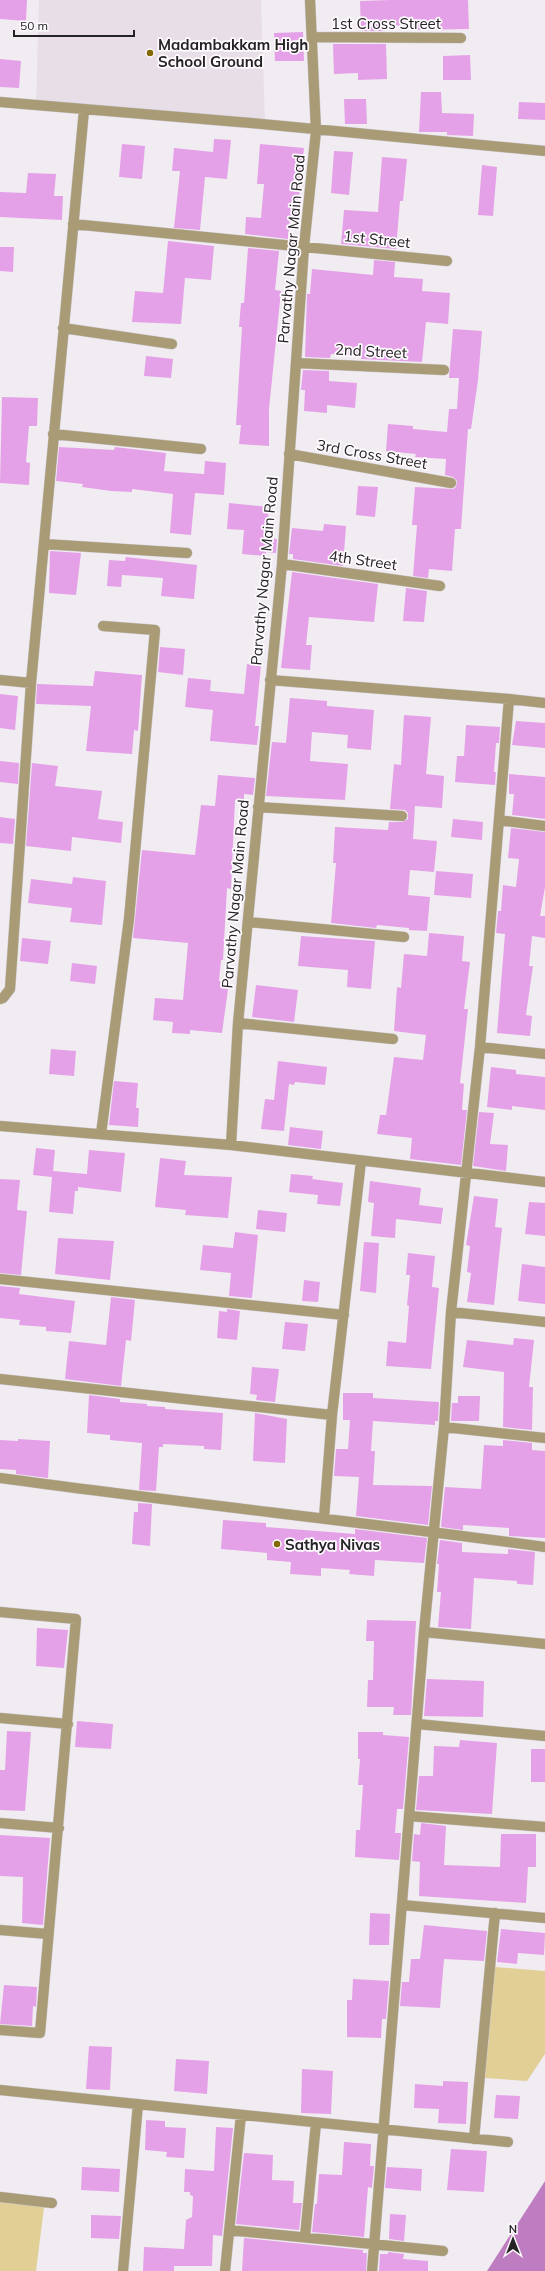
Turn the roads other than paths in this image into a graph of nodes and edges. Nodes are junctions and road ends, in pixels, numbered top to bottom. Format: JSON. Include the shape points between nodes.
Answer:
{"nodes":[{"id":1,"x":310,"y":0,"type":"edge"},
{"id":2,"x":312,"y":37,"type":"junction"},
{"id":3,"x":461,"y":38,"type":"dead end"},
{"id":4,"x":0,"y":102,"type":"edge"},
{"id":5,"x":84,"y":110,"type":"junction"},
{"id":6,"x":316,"y":130,"type":"junction"},
{"id":7,"x":545,"y":151,"type":"edge"},
{"id":8,"x":73,"y":224,"type":"junction"},
{"id":9,"x":304,"y":247,"type":"junction"},
{"id":10,"x":447,"y":261,"type":"dead end"},
{"id":11,"x":63,"y":328,"type":"junction"},
{"id":12,"x":172,"y":344,"type":"dead end"},
{"id":13,"x":296,"y":363,"type":"junction"},
{"id":14,"x":444,"y":370,"type":"dead end"},
{"id":15,"x":53,"y":434,"type":"junction"},
{"id":16,"x":201,"y":448,"type":"dead end"},
{"id":17,"x":289,"y":454,"type":"junction"},
{"id":18,"x":451,"y":483,"type":"dead end"},
{"id":19,"x":44,"y":544,"type":"junction"},
{"id":20,"x":187,"y":553,"type":"dead end"},
{"id":21,"x":282,"y":564,"type":"junction"},
{"id":22,"x":440,"y":586,"type":"dead end"},
{"id":23,"x":103,"y":626,"type":"dead end"},
{"id":24,"x":0,"y":680,"type":"edge"},
{"id":25,"x":270,"y":680,"type":"junction"},
{"id":26,"x":31,"y":683,"type":"junction"},
{"id":27,"x":509,"y":699,"type":"junction"},
{"id":28,"x":545,"y":703,"type":"edge"},
{"id":29,"x":258,"y":807,"type":"junction"},
{"id":30,"x":402,"y":816,"type":"dead end"},
{"id":31,"x":499,"y":820,"type":"junction"},
{"id":32,"x":545,"y":826,"type":"edge"},
{"id":33,"x":248,"y":922,"type":"junction"},
{"id":34,"x":404,"y":937,"type":"dead end"},
{"id":35,"x":0,"y":999,"type":"edge"},
{"id":36,"x":238,"y":1023,"type":"junction"},
{"id":37,"x":393,"y":1039,"type":"dead end"},
{"id":38,"x":480,"y":1047,"type":"junction"},
{"id":39,"x":545,"y":1054,"type":"edge"},
{"id":40,"x":0,"y":1126,"type":"edge"},
{"id":41,"x":101,"y":1134,"type":"junction"},
{"id":42,"x":231,"y":1145,"type":"junction"},
{"id":43,"x":361,"y":1161,"type":"junction"},
{"id":44,"x":467,"y":1173,"type":"junction"},
{"id":45,"x":545,"y":1182,"type":"edge"},
{"id":46,"x":0,"y":1279,"type":"edge"},
{"id":47,"x":451,"y":1312,"type":"junction"},
{"id":48,"x":344,"y":1314,"type":"junction"},
{"id":49,"x":545,"y":1322,"type":"edge"},
{"id":50,"x":0,"y":1379,"type":"edge"},
{"id":51,"x":332,"y":1415,"type":"junction"},
{"id":52,"x":444,"y":1427,"type":"junction"},
{"id":53,"x":545,"y":1438,"type":"edge"},
{"id":54,"x":0,"y":1478,"type":"edge"},
{"id":55,"x":324,"y":1518,"type":"junction"},
{"id":56,"x":434,"y":1532,"type":"junction"},
{"id":57,"x":545,"y":1547,"type":"edge"},
{"id":58,"x":0,"y":1612,"type":"edge"},
{"id":59,"x":424,"y":1632,"type":"junction"},
{"id":60,"x":545,"y":1644,"type":"edge"},
{"id":61,"x":0,"y":1718,"type":"edge"},
{"id":62,"x":68,"y":1724,"type":"junction"},
{"id":63,"x":417,"y":1724,"type":"junction"},
{"id":64,"x":545,"y":1736,"type":"edge"},
{"id":65,"x":409,"y":1816,"type":"junction"},
{"id":66,"x":0,"y":1823,"type":"edge"},
{"id":67,"x":545,"y":1827,"type":"edge"},
{"id":68,"x":59,"y":1828,"type":"junction"},
{"id":69,"x":402,"y":1905,"type":"junction"},
{"id":70,"x":495,"y":1913,"type":"junction"},
{"id":71,"x":545,"y":1918,"type":"edge"},
{"id":72,"x":0,"y":1930,"type":"edge"},
{"id":73,"x":48,"y":1934,"type":"junction"},
{"id":74,"x":0,"y":2030,"type":"edge"},
{"id":75,"x":0,"y":2090,"type":"edge"},
{"id":76,"x":138,"y":2104,"type":"junction"},
{"id":77,"x":241,"y":2115,"type":"junction"},
{"id":78,"x":316,"y":2123,"type":"junction"},
{"id":79,"x":384,"y":2130,"type":"junction"},
{"id":80,"x":474,"y":2139,"type":"junction"},
{"id":81,"x":508,"y":2142,"type":"dead end"},
{"id":82,"x":0,"y":2197,"type":"edge"},
{"id":83,"x":52,"y":2203,"type":"dead end"},
{"id":84,"x":229,"y":2230,"type":"junction"},
{"id":85,"x":305,"y":2237,"type":"junction"},
{"id":86,"x":374,"y":2244,"type":"junction"},
{"id":87,"x":443,"y":2251,"type":"dead end"},
{"id":88,"x":123,"y":2271,"type":"edge"},
{"id":89,"x":225,"y":2271,"type":"edge"},
{"id":90,"x":372,"y":2271,"type":"edge"}],
"edges":[{"from":1,"to":2,"type":"street","name":"Parvathy Nagar Main Road"},
{"from":2,"to":3,"type":"street","name":"1st Cross Street"},
{"from":2,"to":6,"type":"street","name":"Parvathy Nagar Main Road"},
{"from":4,"to":5,"type":"street"},
{"from":5,"to":6,"type":"street"},
{"from":5,"to":8,"type":"street"},
{"from":6,"to":7,"type":"street"},
{"from":6,"to":9,"type":"street","name":"Parvathy Nagar Main Road"},
{"from":8,"to":9,"type":"street","name":"1st Street"},
{"from":8,"to":11,"type":"street"},
{"from":9,"to":10,"type":"street","name":"1st Street"},
{"from":9,"to":13,"type":"street","name":"Parvathy Nagar Main Road"},
{"from":11,"to":12,"type":"street"},
{"from":11,"to":15,"type":"street"},
{"from":13,"to":14,"type":"street","name":"2nd Street"},
{"from":13,"to":17,"type":"street","name":"Parvathy Nagar Main Road"},
{"from":15,"to":16,"type":"street"},
{"from":15,"to":19,"type":"street"},
{"from":17,"to":18,"type":"street","name":"3rd Cross Street"},
{"from":17,"to":21,"type":"street","name":"Parvathy Nagar Main Road"},
{"from":19,"to":20,"type":"street"},
{"from":19,"to":26,"type":"street"},
{"from":21,"to":22,"type":"street","name":"4th Street"},
{"from":21,"to":25,"type":"street","name":"Parvathy Nagar Main Road"},
{"from":23,"to":41,"type":"street","via":[[154,630],[129,919]]},
{"from":24,"to":26,"type":"street"},
{"from":25,"to":27,"type":"street"},
{"from":25,"to":29,"type":"street","name":"Parvathy Nagar Main Road"},
{"from":26,"to":35,"type":"street","via":[[10,989],[4,998]]},
{"from":27,"to":28,"type":"street"},
{"from":27,"to":31,"type":"street"},
{"from":29,"to":30,"type":"street"},
{"from":29,"to":33,"type":"street","name":"Parvathy Nagar Main Road"},
{"from":31,"to":32,"type":"street"},
{"from":31,"to":38,"type":"street"},
{"from":33,"to":34,"type":"street"},
{"from":33,"to":36,"type":"street","name":"Parvathy Nagar Main Road"},
{"from":36,"to":37,"type":"street"},
{"from":36,"to":42,"type":"street","name":"Parvathy Nagar Main Road"},
{"from":38,"to":39,"type":"street"},
{"from":38,"to":44,"type":"street"},
{"from":40,"to":41,"type":"street"},
{"from":41,"to":42,"type":"street"},
{"from":42,"to":43,"type":"street"},
{"from":43,"to":44,"type":"street"},
{"from":43,"to":48,"type":"street"},
{"from":44,"to":45,"type":"street"},
{"from":44,"to":47,"type":"street"},
{"from":46,"to":48,"type":"street"},
{"from":47,"to":49,"type":"street"},
{"from":47,"to":52,"type":"street"},
{"from":48,"to":51,"type":"street"},
{"from":50,"to":51,"type":"street"},
{"from":51,"to":55,"type":"street"},
{"from":52,"to":53,"type":"street"},
{"from":52,"to":56,"type":"street"},
{"from":54,"to":55,"type":"street","via":[[171,1502]]},
{"from":55,"to":56,"type":"street"},
{"from":56,"to":57,"type":"street"},
{"from":56,"to":59,"type":"street"},
{"from":58,"to":62,"type":"street","via":[[76,1619]]},
{"from":59,"to":60,"type":"street"},
{"from":59,"to":63,"type":"street"},
{"from":61,"to":62,"type":"street"},
{"from":62,"to":68,"type":"street"},
{"from":63,"to":64,"type":"street"},
{"from":63,"to":65,"type":"street"},
{"from":65,"to":67,"type":"street"},
{"from":65,"to":69,"type":"street"},
{"from":66,"to":68,"type":"street"},
{"from":68,"to":73,"type":"street"},
{"from":69,"to":70,"type":"street"},
{"from":69,"to":79,"type":"street"},
{"from":70,"to":71,"type":"street"},
{"from":70,"to":80,"type":"street"},
{"from":72,"to":73,"type":"street"},
{"from":73,"to":74,"type":"street","via":[[40,2033]]},
{"from":75,"to":76,"type":"street"},
{"from":76,"to":77,"type":"street"},
{"from":76,"to":88,"type":"street"},
{"from":77,"to":78,"type":"street"},
{"from":77,"to":84,"type":"street"},
{"from":78,"to":79,"type":"street"},
{"from":78,"to":85,"type":"street"},
{"from":79,"to":80,"type":"street"},
{"from":79,"to":86,"type":"street"},
{"from":80,"to":81,"type":"street"},
{"from":82,"to":83,"type":"street"},
{"from":84,"to":85,"type":"street"},
{"from":84,"to":89,"type":"street"},
{"from":85,"to":86,"type":"street"},
{"from":86,"to":87,"type":"street"},
{"from":86,"to":90,"type":"street"}]}
